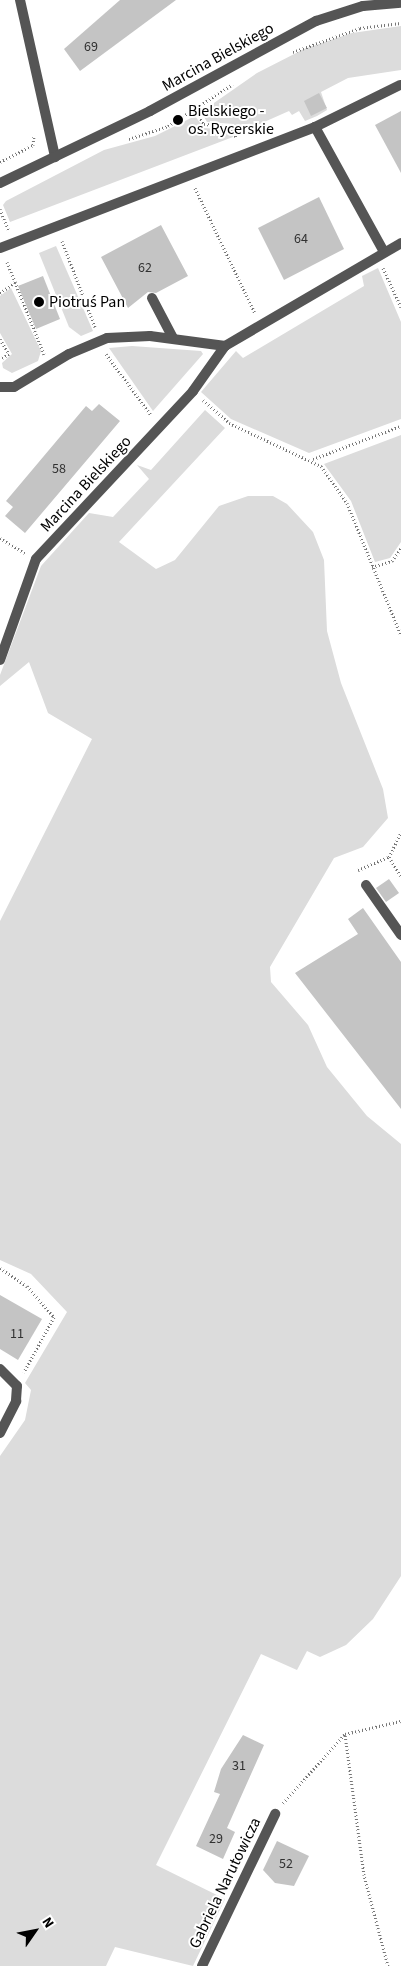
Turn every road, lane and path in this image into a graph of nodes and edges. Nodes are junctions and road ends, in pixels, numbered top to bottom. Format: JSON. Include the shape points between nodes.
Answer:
{"nodes":[{"id":1,"x":20,"y":0,"type":"edge"},
{"id":2,"x":395,"y":2,"type":"edge"},
{"id":3,"x":400,"y":86,"type":"edge"},
{"id":4,"x":195,"y":110,"type":"dead end"},
{"id":5,"x":33,"y":127,"type":"dead end"},
{"id":6,"x":315,"y":127,"type":"junction"},
{"id":7,"x":236,"y":138,"type":"dead end"},
{"id":8,"x":55,"y":156,"type":"junction"},
{"id":9,"x":0,"y":162,"type":"edge"},
{"id":10,"x":0,"y":184,"type":"edge"},
{"id":11,"x":204,"y":185,"type":"dead end"},
{"id":12,"x":195,"y":188,"type":"junction"},
{"id":13,"x":186,"y":192,"type":"dead end"},
{"id":14,"x":70,"y":238,"type":"dead end"},
{"id":15,"x":401,"y":243,"type":"edge"},
{"id":16,"x":0,"y":248,"type":"edge"},
{"id":17,"x":381,"y":254,"type":"junction"},
{"id":18,"x":7,"y":262,"type":"dead end"},
{"id":19,"x":16,"y":282,"type":"junction"},
{"id":20,"x":0,"y":293,"type":"edge"},
{"id":21,"x":152,"y":298,"type":"dead end"},
{"id":22,"x":401,"y":307,"type":"edge"},
{"id":23,"x":266,"y":312,"type":"dead end"},
{"id":24,"x":173,"y":338,"type":"junction"},
{"id":25,"x":0,"y":339,"type":"edge"},
{"id":26,"x":100,"y":341,"type":"junction"},
{"id":27,"x":225,"y":346,"type":"junction"},
{"id":28,"x":0,"y":359,"type":"edge"},
{"id":29,"x":42,"y":360,"type":"dead end"},
{"id":30,"x":0,"y":386,"type":"edge"},
{"id":31,"x":207,"y":404,"type":"dead end"},
{"id":32,"x":401,"y":426,"type":"edge"},
{"id":33,"x":160,"y":427,"type":"junction"},
{"id":34,"x":313,"y":459,"type":"junction"},
{"id":35,"x":0,"y":538,"type":"edge"},
{"id":36,"x":401,"y":548,"type":"edge"},
{"id":37,"x":36,"y":559,"type":"junction"},
{"id":38,"x":372,"y":567,"type":"junction"},
{"id":39,"x":401,"y":635,"type":"edge"},
{"id":40,"x":0,"y":660,"type":"edge"},
{"id":41,"x":401,"y":832,"type":"edge"},
{"id":42,"x":389,"y":857,"type":"junction"},
{"id":43,"x":358,"y":870,"type":"dead end"},
{"id":44,"x":401,"y":876,"type":"edge"},
{"id":45,"x":366,"y":885,"type":"dead end"},
{"id":46,"x":401,"y":934,"type":"edge"},
{"id":47,"x":0,"y":1268,"type":"edge"},
{"id":48,"x":0,"y":1370,"type":"edge"},
{"id":49,"x":17,"y":1386,"type":"junction"},
{"id":50,"x":0,"y":1433,"type":"edge"},
{"id":51,"x":401,"y":1721,"type":"edge"},
{"id":52,"x":346,"y":1734,"type":"junction"},
{"id":53,"x":275,"y":1814,"type":"joint"},
{"id":54,"x":202,"y":1966,"type":"edge"},
{"id":55,"x":388,"y":1966,"type":"edge"}],
"edges":[{"from":1,"to":8,"type":"street"},
{"from":2,"to":8,"type":"street","name":"Marcina Bielskiego","via":[[316,21]]},
{"from":3,"to":6,"type":"street"},
{"from":4,"to":7,"type":"path","via":[[204,124],[231,126]]},
{"from":5,"to":9,"type":"path","via":[[33,144]]},
{"from":6,"to":16,"type":"street"},
{"from":6,"to":17,"type":"street"},
{"from":8,"to":10,"type":"street","name":"Marcina Bielskiego"},
{"from":11,"to":12,"type":"path"},
{"from":12,"to":13,"type":"path"},
{"from":12,"to":23,"type":"path","via":[[257,318]]},
{"from":14,"to":26,"type":"path","via":[[60,241]]},
{"from":15,"to":17,"type":"street","name":"Marcina Bielskiego"},
{"from":17,"to":22,"type":"path"},
{"from":17,"to":27,"type":"street","name":"Marcina Bielskiego"},
{"from":18,"to":19,"type":"path"},
{"from":19,"to":20,"type":"path"},
{"from":19,"to":29,"type":"path","via":[[43,350]]},
{"from":21,"to":24,"type":"street"},
{"from":24,"to":26,"type":"street"},
{"from":24,"to":27,"type":"street"},
{"from":25,"to":28,"type":"path","via":[[9,354]]},
{"from":26,"to":30,"type":"street","via":[[14,387]]},
{"from":26,"to":33,"type":"path"},
{"from":27,"to":33,"type":"street","name":"Marcina Bielskiego"},
{"from":31,"to":34,"type":"path","via":[[229,423]]},
{"from":32,"to":34,"type":"path"},
{"from":33,"to":37,"type":"street","name":"Marcina Bielskiego"},
{"from":34,"to":38,"type":"path","via":[[347,503]]},
{"from":35,"to":37,"type":"path"},
{"from":36,"to":38,"type":"path","via":[[392,561]]},
{"from":37,"to":40,"type":"street","name":"Marcina Bielskiego"},
{"from":38,"to":39,"type":"path"},
{"from":41,"to":42,"type":"path"},
{"from":42,"to":43,"type":"path"},
{"from":42,"to":44,"type":"path"},
{"from":45,"to":46,"type":"street"},
{"from":47,"to":49,"type":"path","via":[[27,1286],[54,1317]]},
{"from":48,"to":49,"type":"street"},
{"from":49,"to":50,"type":"street","via":[[16,1401]]},
{"from":51,"to":52,"type":"path","via":[[392,1726]]},
{"from":52,"to":53,"type":"path","via":[[299,1781]]},
{"from":52,"to":55,"type":"path","via":[[364,1875]]},
{"from":53,"to":54,"type":"street","name":"Gabriela Narutowicza"}]}
